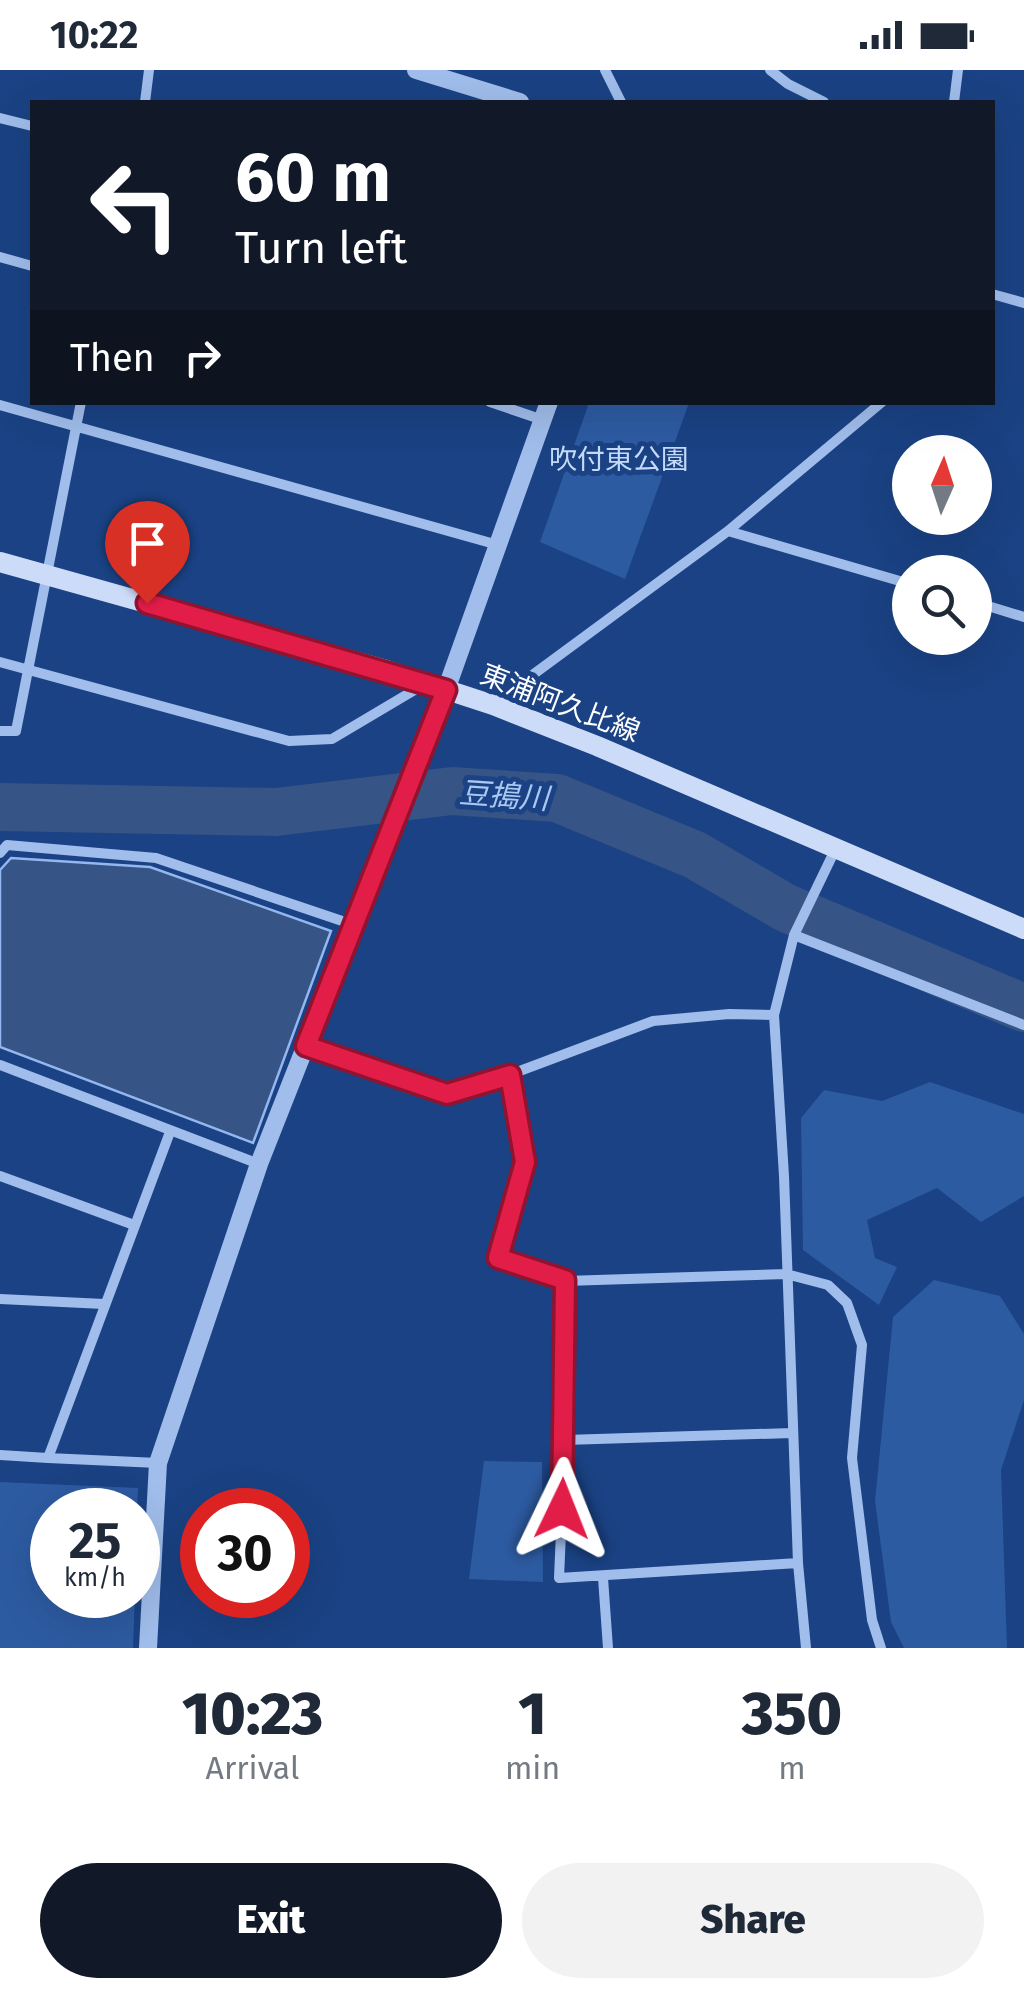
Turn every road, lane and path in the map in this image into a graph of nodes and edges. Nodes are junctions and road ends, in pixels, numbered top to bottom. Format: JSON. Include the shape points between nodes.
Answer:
{"nodes":[{"id":1,"x":149,"y":70,"type":"edge"},
{"id":2,"x":416,"y":70,"type":"edge"},
{"id":3,"x":606,"y":70,"type":"edge"},
{"id":4,"x":770,"y":70,"type":"edge"},
{"id":5,"x":958,"y":70,"type":"edge"},
{"id":6,"x":145,"y":100,"type":"edge"},
{"id":7,"x":514,"y":100,"type":"edge"},
{"id":8,"x":621,"y":100,"type":"edge"},
{"id":9,"x":820,"y":100,"type":"edge"},
{"id":10,"x":954,"y":100,"type":"edge"},
{"id":11,"x":0,"y":118,"type":"edge"},
{"id":12,"x":30,"y":126,"type":"edge"},
{"id":13,"x":0,"y":257,"type":"edge"},
{"id":14,"x":30,"y":265,"type":"edge"},
{"id":15,"x":995,"y":295,"type":"edge"},
{"id":16,"x":1024,"y":303,"type":"edge"},
{"id":17,"x":0,"y":405,"type":"edge"},
{"id":18,"x":80,"y":405,"type":"edge"},
{"id":19,"x":509,"y":405,"type":"edge"},
{"id":20,"x":878,"y":405,"type":"edge"},
{"id":21,"x":546,"y":411,"type":"edge"},
{"id":22,"x":76,"y":425,"type":"junction"},
{"id":23,"x":728,"y":531,"type":"junction"},
{"id":24,"x":498,"y":545,"type":"junction"},
{"id":25,"x":0,"y":562,"type":"edge"},
{"id":26,"x":47,"y":574,"type":"junction"},
{"id":27,"x":892,"y":579,"type":"edge"},
{"id":28,"x":992,"y":607,"type":"edge"},
{"id":29,"x":1024,"y":616,"type":"edge"},
{"id":30,"x":0,"y":662,"type":"edge"},
{"id":31,"x":29,"y":670,"type":"junction"},
{"id":32,"x":437,"y":692,"type":"junction"},
{"id":33,"x":492,"y":705,"type":"junction"},
{"id":34,"x":0,"y":730,"type":"edge"},
{"id":35,"x":2,"y":848,"type":"edge"},
{"id":36,"x":831,"y":860,"type":"junction"},
{"id":37,"x":355,"y":925,"type":"junction"},
{"id":38,"x":1024,"y":929,"type":"edge"},
{"id":39,"x":794,"y":935,"type":"junction"},
{"id":40,"x":774,"y":1014,"type":"junction"},
{"id":41,"x":1024,"y":1025,"type":"edge"},
{"id":42,"x":306,"y":1046,"type":"junction"},
{"id":43,"x":0,"y":1065,"type":"edge"},
{"id":44,"x":510,"y":1075,"type":"junction"},
{"id":45,"x":170,"y":1132,"type":"junction"},
{"id":46,"x":259,"y":1164,"type":"junction"},
{"id":47,"x":0,"y":1176,"type":"edge"},
{"id":48,"x":134,"y":1225,"type":"junction"},
{"id":49,"x":786,"y":1274,"type":"junction"},
{"id":50,"x":565,"y":1280,"type":"junction"},
{"id":51,"x":0,"y":1299,"type":"edge"},
{"id":52,"x":104,"y":1304,"type":"junction"},
{"id":53,"x":792,"y":1433,"type":"junction"},
{"id":54,"x":565,"y":1440,"type":"junction"},
{"id":55,"x":0,"y":1456,"type":"edge"},
{"id":56,"x":48,"y":1458,"type":"junction"},
{"id":57,"x":158,"y":1463,"type":"junction"},
{"id":58,"x":798,"y":1563,"type":"junction"},
{"id":59,"x":603,"y":1578,"type":"junction"},
{"id":60,"x":148,"y":1648,"type":"edge"},
{"id":61,"x":608,"y":1648,"type":"edge"},
{"id":62,"x":806,"y":1648,"type":"edge"},
{"id":63,"x":881,"y":1648,"type":"edge"}],
"edges":[{"from":1,"to":6,"type":"street"},
{"from":2,"to":7,"type":"street"},
{"from":3,"to":8,"type":"street"},
{"from":4,"to":9,"type":"street"},
{"from":5,"to":10,"type":"street"},
{"from":11,"to":12,"type":"street"},
{"from":13,"to":14,"type":"street"},
{"from":15,"to":16,"type":"street"},
{"from":17,"to":22,"type":"street"},
{"from":18,"to":22,"type":"street"},
{"from":19,"to":21,"type":"street"},
{"from":20,"to":23,"type":"street"},
{"from":21,"to":24,"type":"street"},
{"from":22,"to":24,"type":"street"},
{"from":22,"to":26,"type":"street"},
{"from":23,"to":27,"type":"street"},
{"from":23,"to":33,"type":"street"},
{"from":24,"to":32,"type":"street"},
{"from":25,"to":26,"type":"main road","name":"東浦阿久比線"},
{"from":26,"to":31,"type":"street"},
{"from":26,"to":32,"type":"main road","name":"東浦阿久比線"},
{"from":28,"to":29,"type":"street"},
{"from":30,"to":31,"type":"street"},
{"from":31,"to":32,"type":"street","via":[[288,741],[332,739]]},
{"from":31,"to":34,"type":"street","via":[[16,732]]},
{"from":32,"to":33,"type":"main road","name":"東浦阿久比線"},
{"from":32,"to":37,"type":"street"},
{"from":33,"to":36,"type":"main road","name":"東浦阿久比線","via":[[597,746]]},
{"from":35,"to":37,"type":"street","via":[[156,858]]},
{"from":36,"to":38,"type":"main road","name":"東浦阿久比線"},
{"from":36,"to":39,"type":"street"},
{"from":37,"to":42,"type":"street"},
{"from":39,"to":40,"type":"street"},
{"from":39,"to":41,"type":"street"},
{"from":40,"to":44,"type":"street","via":[[654,1021]]},
{"from":40,"to":49,"type":"street"},
{"from":42,"to":44,"type":"street","via":[[447,1094]]},
{"from":42,"to":46,"type":"street"},
{"from":43,"to":45,"type":"street"},
{"from":44,"to":50,"type":"street","via":[[525,1162],[498,1258]]},
{"from":45,"to":46,"type":"street"},
{"from":45,"to":48,"type":"street"},
{"from":46,"to":57,"type":"street"},
{"from":47,"to":48,"type":"street"},
{"from":48,"to":52,"type":"street"},
{"from":49,"to":50,"type":"street"},
{"from":49,"to":53,"type":"street"},
{"from":49,"to":63,"type":"street","via":[[828,1285],[848,1303],[862,1344],[852,1458]]},
{"from":50,"to":54,"type":"street"},
{"from":51,"to":52,"type":"street"},
{"from":52,"to":56,"type":"street"},
{"from":53,"to":54,"type":"street"},
{"from":53,"to":58,"type":"street"},
{"from":54,"to":59,"type":"street","via":[[559,1578]]},
{"from":55,"to":56,"type":"street"},
{"from":56,"to":57,"type":"street"},
{"from":57,"to":60,"type":"street"},
{"from":58,"to":59,"type":"street"},
{"from":58,"to":62,"type":"street"},
{"from":59,"to":61,"type":"street"}]}
